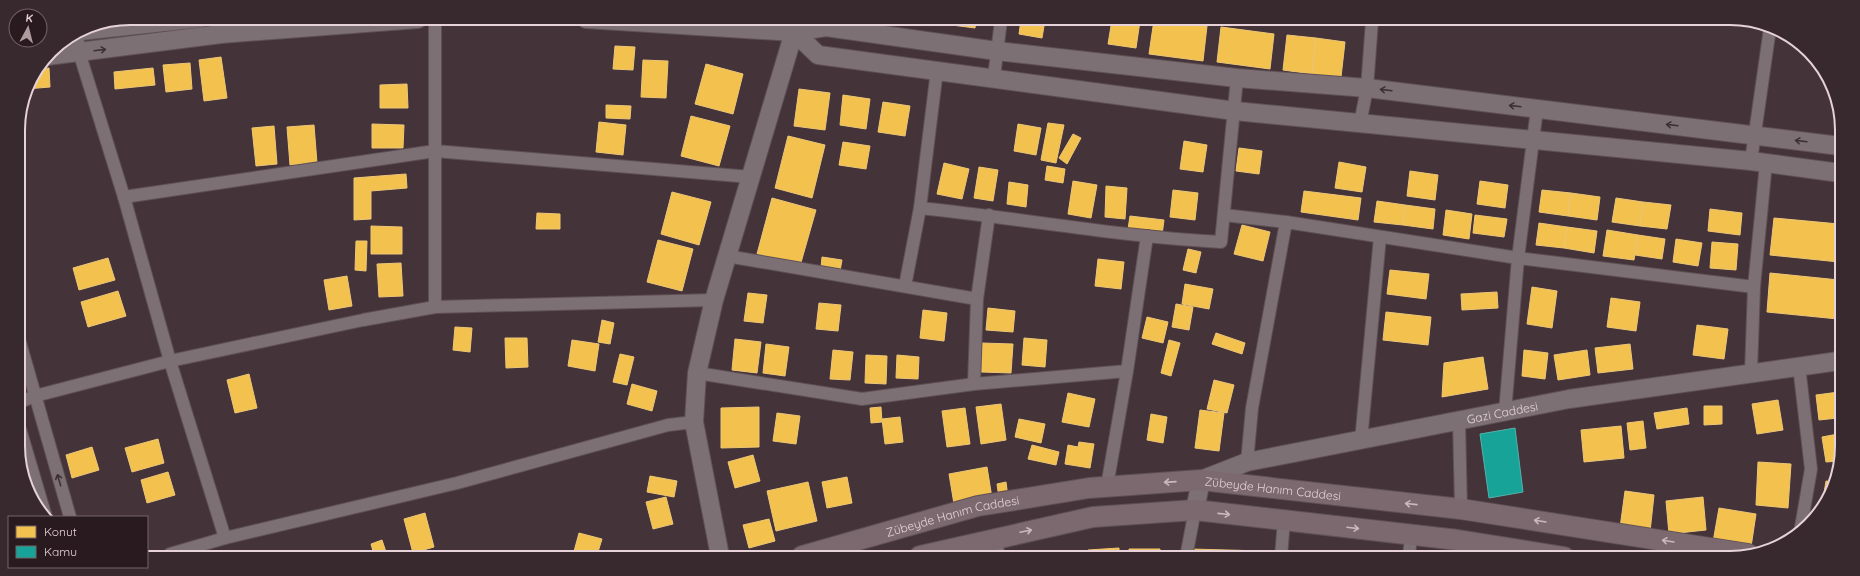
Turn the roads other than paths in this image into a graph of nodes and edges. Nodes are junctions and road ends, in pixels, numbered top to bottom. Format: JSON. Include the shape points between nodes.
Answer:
{"nodes":[{"id":1,"x":136,"y":25,"type":"edge"},
{"id":2,"x":339,"y":25,"type":"edge"},
{"id":3,"x":435,"y":25,"type":"edge"},
{"id":4,"x":768,"y":25,"type":"edge"},
{"id":5,"x":1000,"y":25,"type":"edge"},
{"id":6,"x":1372,"y":25,"type":"edge"},
{"id":7,"x":796,"y":26,"type":"edge"},
{"id":8,"x":106,"y":28,"type":"edge"},
{"id":9,"x":1769,"y":33,"type":"edge"},
{"id":10,"x":78,"y":39,"type":"edge"},
{"id":11,"x":997,"y":51,"type":"junction"},
{"id":12,"x":79,"y":52,"type":"junction"},
{"id":13,"x":57,"y":55,"type":"edge"},
{"id":14,"x":937,"y":70,"type":"junction"},
{"id":15,"x":994,"y":77,"type":"junction"},
{"id":16,"x":1237,"y":78,"type":"junction"},
{"id":17,"x":1367,"y":88,"type":"junction"},
{"id":18,"x":1537,"y":109,"type":"junction"},
{"id":19,"x":1235,"y":111,"type":"junction"},
{"id":20,"x":1360,"y":124,"type":"junction"},
{"id":21,"x":1756,"y":136,"type":"junction"},
{"id":22,"x":1534,"y":140,"type":"junction"},
{"id":23,"x":1835,"y":145,"type":"edge"},
{"id":24,"x":436,"y":151,"type":"junction"},
{"id":25,"x":1759,"y":162,"type":"junction"},
{"id":26,"x":1835,"y":172,"type":"edge"},
{"id":27,"x":751,"y":177,"type":"junction"},
{"id":28,"x":124,"y":197,"type":"junction"},
{"id":29,"x":920,"y":208,"type":"junction"},
{"id":30,"x":1224,"y":214,"type":"junction"},
{"id":31,"x":989,"y":215,"type":"junction"},
{"id":32,"x":1286,"y":222,"type":"junction"},
{"id":33,"x":1147,"y":236,"type":"junction"},
{"id":34,"x":1380,"y":237,"type":"junction"},
{"id":35,"x":727,"y":256,"type":"junction"},
{"id":36,"x":1518,"y":258,"type":"junction"},
{"id":37,"x":905,"y":286,"type":"junction"},
{"id":38,"x":1754,"y":287,"type":"junction"},
{"id":39,"x":977,"y":299,"type":"junction"},
{"id":40,"x":714,"y":300,"type":"junction"},
{"id":41,"x":435,"y":308,"type":"junction"},
{"id":42,"x":25,"y":360,"type":"edge"},
{"id":43,"x":170,"y":361,"type":"junction"},
{"id":44,"x":1835,"y":362,"type":"edge"},
{"id":45,"x":1799,"y":366,"type":"junction"},
{"id":46,"x":1127,"y":371,"type":"junction"},
{"id":47,"x":1751,"y":372,"type":"junction"},
{"id":48,"x":697,"y":373,"type":"junction"},
{"id":49,"x":974,"y":384,"type":"junction"},
{"id":50,"x":35,"y":396,"type":"junction"},
{"id":51,"x":25,"y":400,"type":"edge"},
{"id":52,"x":1505,"y":412,"type":"junction"},
{"id":53,"x":1459,"y":420,"type":"junction"},
{"id":54,"x":694,"y":422,"type":"junction"},
{"id":55,"x":1361,"y":441,"type":"junction"},
{"id":56,"x":25,"y":446,"type":"edge"},
{"id":57,"x":1247,"y":462,"type":"junction"},
{"id":58,"x":1201,"y":480,"type":"junction"},
{"id":59,"x":1107,"y":486,"type":"junction"},
{"id":60,"x":41,"y":501,"type":"edge"},
{"id":61,"x":1461,"y":509,"type":"junction"},
{"id":62,"x":1195,"y":510,"type":"junction"},
{"id":63,"x":70,"y":516,"type":"edge"},
{"id":64,"x":1284,"y":520,"type":"junction"},
{"id":65,"x":1802,"y":522,"type":"edge"},
{"id":66,"x":1411,"y":535,"type":"junction"},
{"id":67,"x":225,"y":538,"type":"junction"},
{"id":68,"x":997,"y":547,"type":"edge"},
{"id":69,"x":180,"y":551,"type":"edge"},
{"id":70,"x":719,"y":551,"type":"edge"},
{"id":71,"x":820,"y":551,"type":"edge"},
{"id":72,"x":963,"y":551,"type":"edge"},
{"id":73,"x":1187,"y":551,"type":"edge"},
{"id":74,"x":1281,"y":551,"type":"edge"},
{"id":75,"x":1410,"y":551,"type":"edge"},
{"id":76,"x":1523,"y":551,"type":"edge"},
{"id":77,"x":1729,"y":551,"type":"edge"}],
"edges":[{"from":1,"to":8,"type":"street"},
{"from":12,"to":2,"type":"street","one_way":true,"via":[[221,34]]},
{"from":3,"to":24,"type":"street"},
{"from":4,"to":7,"type":"street"},
{"from":5,"to":11,"type":"street"},
{"from":6,"to":17,"type":"street"},
{"from":7,"to":11,"type":"street","via":[[826,27]]},
{"from":7,"to":14,"type":"street","via":[[818,55]]},
{"from":7,"to":27,"type":"street"},
{"from":9,"to":21,"type":"street"},
{"from":10,"to":12,"type":"street"},
{"from":11,"to":15,"type":"street"},
{"from":11,"to":16,"type":"street"},
{"from":12,"to":13,"type":"street"},
{"from":12,"to":28,"type":"street"},
{"from":14,"to":15,"type":"street"},
{"from":14,"to":29,"type":"street"},
{"from":15,"to":19,"type":"street"},
{"from":16,"to":17,"type":"street"},
{"from":16,"to":19,"type":"street"},
{"from":18,"to":17,"type":"street","one_way":true},
{"from":17,"to":20,"type":"street"},
{"from":21,"to":18,"type":"street","one_way":true},
{"from":18,"to":22,"type":"street"},
{"from":19,"to":20,"type":"street"},
{"from":19,"to":30,"type":"street"},
{"from":20,"to":22,"type":"street"},
{"from":23,"to":21,"type":"street","one_way":true},
{"from":21,"to":25,"type":"street"},
{"from":22,"to":25,"type":"street"},
{"from":22,"to":36,"type":"street"},
{"from":24,"to":27,"type":"street"},
{"from":24,"to":28,"type":"street"},
{"from":24,"to":41,"type":"street"},
{"from":25,"to":26,"type":"street"},
{"from":25,"to":38,"type":"street"},
{"from":27,"to":35,"type":"street"},
{"from":28,"to":43,"type":"street"},
{"from":29,"to":31,"type":"street"},
{"from":29,"to":37,"type":"street"},
{"from":30,"to":32,"type":"street"},
{"from":30,"to":33,"type":"street","via":[[1221,242]]},
{"from":31,"to":33,"type":"street"},
{"from":31,"to":39,"type":"street"},
{"from":32,"to":34,"type":"street"},
{"from":32,"to":57,"type":"street","via":[[1252,408]]},
{"from":33,"to":46,"type":"street"},
{"from":34,"to":36,"type":"street"},
{"from":34,"to":55,"type":"street"},
{"from":35,"to":37,"type":"street"},
{"from":35,"to":40,"type":"street"},
{"from":36,"to":38,"type":"street"},
{"from":36,"to":52,"type":"street"},
{"from":37,"to":39,"type":"street"},
{"from":38,"to":47,"type":"street"},
{"from":39,"to":49,"type":"street"},
{"from":40,"to":41,"type":"street"},
{"from":40,"to":48,"type":"street"},
{"from":41,"to":43,"type":"street","via":[[363,320]]},
{"from":42,"to":50,"type":"street"},
{"from":43,"to":50,"type":"street"},
{"from":43,"to":67,"type":"street"},
{"from":44,"to":45,"type":"street","name":"Gazi Caddesi"},
{"from":45,"to":47,"type":"street","name":"Gazi Caddesi"},
{"from":45,"to":65,"type":"street","via":[[1811,469]]},
{"from":46,"to":49,"type":"street"},
{"from":46,"to":59,"type":"street"},
{"from":47,"to":52,"type":"street","name":"Gazi Caddesi","via":[[1570,399]]},
{"from":48,"to":49,"type":"street","via":[[862,399]]},
{"from":48,"to":54,"type":"street"},
{"from":50,"to":51,"type":"street"},
{"from":63,"to":50,"type":"street","one_way":true},
{"from":52,"to":53,"type":"street","name":"Gazi Caddesi"},
{"from":53,"to":55,"type":"street","name":"Gazi Caddesi"},
{"from":53,"to":61,"type":"street"},
{"from":54,"to":67,"type":"street","via":[[668,425],[457,483]]},
{"from":54,"to":70,"type":"street"},
{"from":55,"to":57,"type":"street","name":"Gazi Caddesi"},
{"from":56,"to":60,"type":"street"},
{"from":57,"to":58,"type":"street","name":"Gazi Caddesi"},
{"from":58,"to":59,"type":"main road","name":"Zübeyde Hanım Caddesi","one_way":true},
{"from":61,"to":58,"type":"main road","name":"Zübeyde Hanım Caddesi","one_way":true},
{"from":58,"to":62,"type":"street"},
{"from":59,"to":71,"type":"main road","name":"Zübeyde Hanım Caddesi","via":[[978,506]]},
{"from":77,"to":61,"type":"main road","name":"Zübeyde Hanım Caddesi","one_way":true},
{"from":62,"to":64,"type":"main road","one_way":true},
{"from":68,"to":62,"type":"main road","one_way":true,"via":[[1093,517]]},
{"from":62,"to":73,"type":"street"},
{"from":64,"to":66,"type":"main road","one_way":true},
{"from":64,"to":74,"type":"street"},
{"from":66,"to":75,"type":"street"},
{"from":66,"to":76,"type":"main road"},
{"from":67,"to":69,"type":"street"},
{"from":68,"to":72,"type":"main road"}]}
